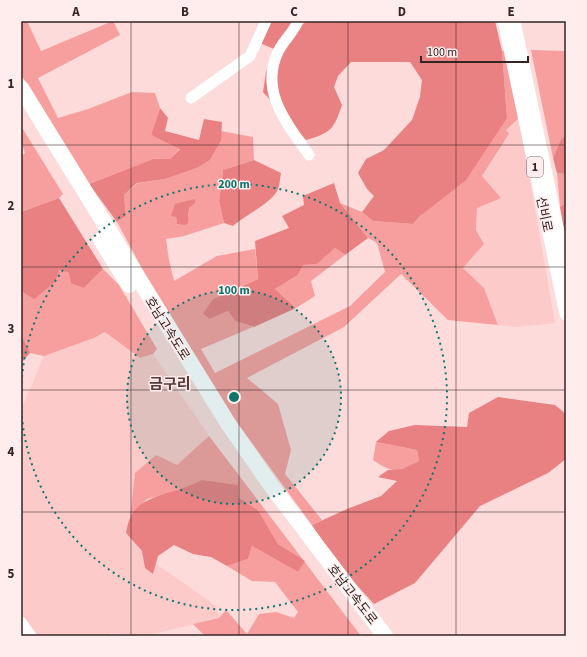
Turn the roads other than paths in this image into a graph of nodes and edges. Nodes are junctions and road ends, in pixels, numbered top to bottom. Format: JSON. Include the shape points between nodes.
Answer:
{"nodes":[{"id":1,"x":266,"y":21,"type":"edge"},
{"id":2,"x":298,"y":21,"type":"edge"},
{"id":3,"x":504,"y":21,"type":"edge"},
{"id":4,"x":514,"y":21,"type":"edge"},
{"id":5,"x":21,"y":88,"type":"edge"},
{"id":6,"x":191,"y":98,"type":"dead end"},
{"id":7,"x":21,"y":105,"type":"edge"},
{"id":8,"x":309,"y":156,"type":"dead end"},
{"id":9,"x":566,"y":270,"type":"edge"},
{"id":10,"x":566,"y":314,"type":"edge"},
{"id":11,"x":21,"y":622,"type":"edge"},
{"id":12,"x":31,"y":636,"type":"edge"},
{"id":13,"x":372,"y":636,"type":"edge"},
{"id":14,"x":385,"y":636,"type":"edge"}],
"edges":[{"from":1,"to":6,"type":"street","via":[[250,56]]},
{"from":2,"to":8,"type":"street","via":[[278,52],[271,77],[274,97],[287,125]]},
{"from":3,"to":10,"type":"main road","name":"선비로","number":"1"},
{"from":4,"to":9,"type":"main road","name":"선비로","number":"1"},
{"from":5,"to":14,"type":"highway","name":"호남고속도로","via":[[229,425],[274,490]]},
{"from":7,"to":13,"type":"highway","name":"호남고속도로","via":[[114,262],[210,410],[272,502]]},
{"from":11,"to":12,"type":"street"}]}
